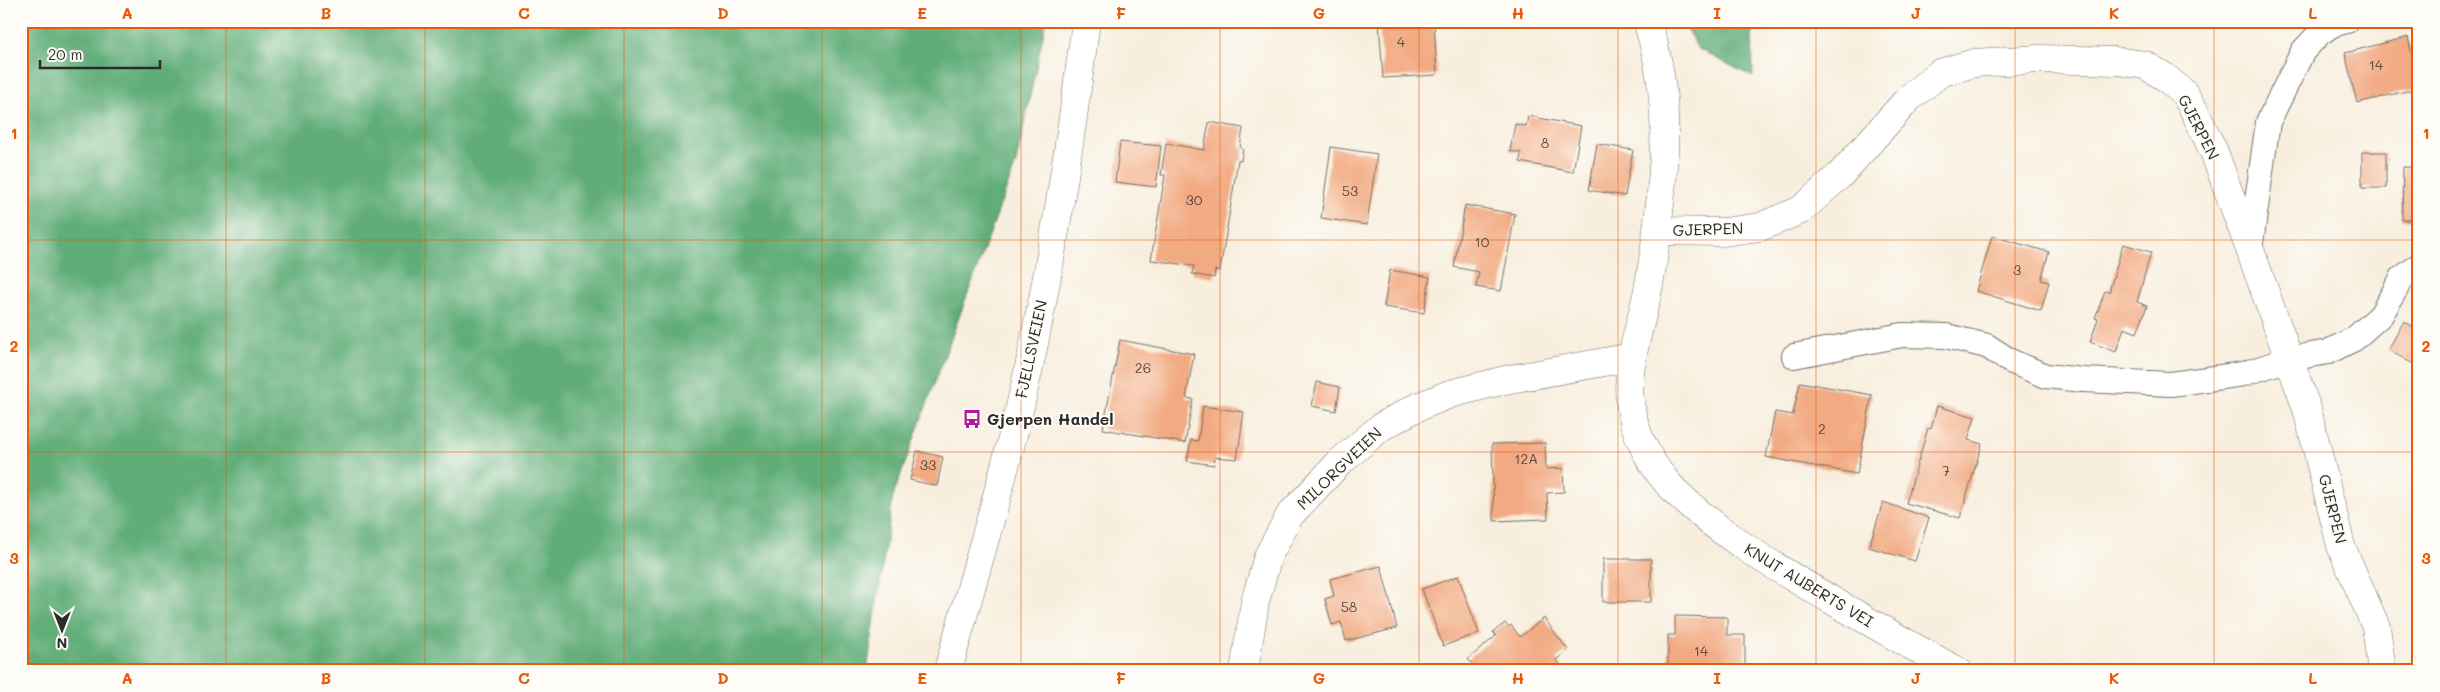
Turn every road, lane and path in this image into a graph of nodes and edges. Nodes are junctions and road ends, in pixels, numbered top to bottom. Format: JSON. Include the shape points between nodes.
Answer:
{"nodes":[{"id":1,"x":1086,"y":21,"type":"edge"},
{"id":2,"x":1647,"y":21,"type":"edge"},
{"id":3,"x":2347,"y":21,"type":"edge"},
{"id":4,"x":1657,"y":231,"type":"junction"},
{"id":5,"x":2250,"y":250,"type":"junction"},
{"id":6,"x":2419,"y":265,"type":"edge"},
{"id":7,"x":1794,"y":356,"type":"dead end"},
{"id":8,"x":1632,"y":357,"type":"junction"},
{"id":9,"x":2289,"y":359,"type":"junction"},
{"id":10,"x":948,"y":671,"type":"edge"},
{"id":11,"x":1244,"y":671,"type":"edge"},
{"id":12,"x":1958,"y":671,"type":"edge"},
{"id":13,"x":2382,"y":671,"type":"edge"}],
"edges":[{"from":1,"to":10,"type":"street","name":"FJELLSVEIEN","via":[[1070,144],[1028,372]]},
{"from":2,"to":4,"type":"street","name":"KNUT AUBERTS VEI","via":[[1656,46],[1665,109],[1665,160]]},
{"from":3,"to":5,"type":"lane","via":[[2332,25],[2303,50],[2268,122]]},
{"from":4,"to":5,"type":"street","name":"GJERPEN","via":[[1724,232],[1760,227],[1802,210],[1840,175],[1909,98],[1940,73],[1974,63],[2058,59],[2145,65],[2184,93],[2214,152]]},
{"from":4,"to":8,"type":"street","name":"KNUT AUBERTS VEI","via":[[1653,268]]},
{"from":5,"to":9,"type":"street","name":"GJERPEN"},
{"from":6,"to":9,"type":"lane","via":[[2402,278],[2381,315],[2354,340],[2328,352]]},
{"from":7,"to":9,"type":"lane","via":[[1902,335],[1946,336],[1987,346],[2010,361],[2046,376],[2171,384],[2244,374]]},
{"from":8,"to":11,"type":"street","name":"MILORGVEIEN","via":[[1505,380],[1450,394],[1380,427],[1340,462],[1290,515],[1268,556],[1255,602]]},
{"from":8,"to":12,"type":"street","name":"KNUT AUBERTS VEI","via":[[1630,400],[1638,432],[1651,461],[1674,491],[1767,562]]},
{"from":9,"to":13,"type":"street","name":"GJERPEN","via":[[2308,409],[2341,546],[2376,627]]}]}
